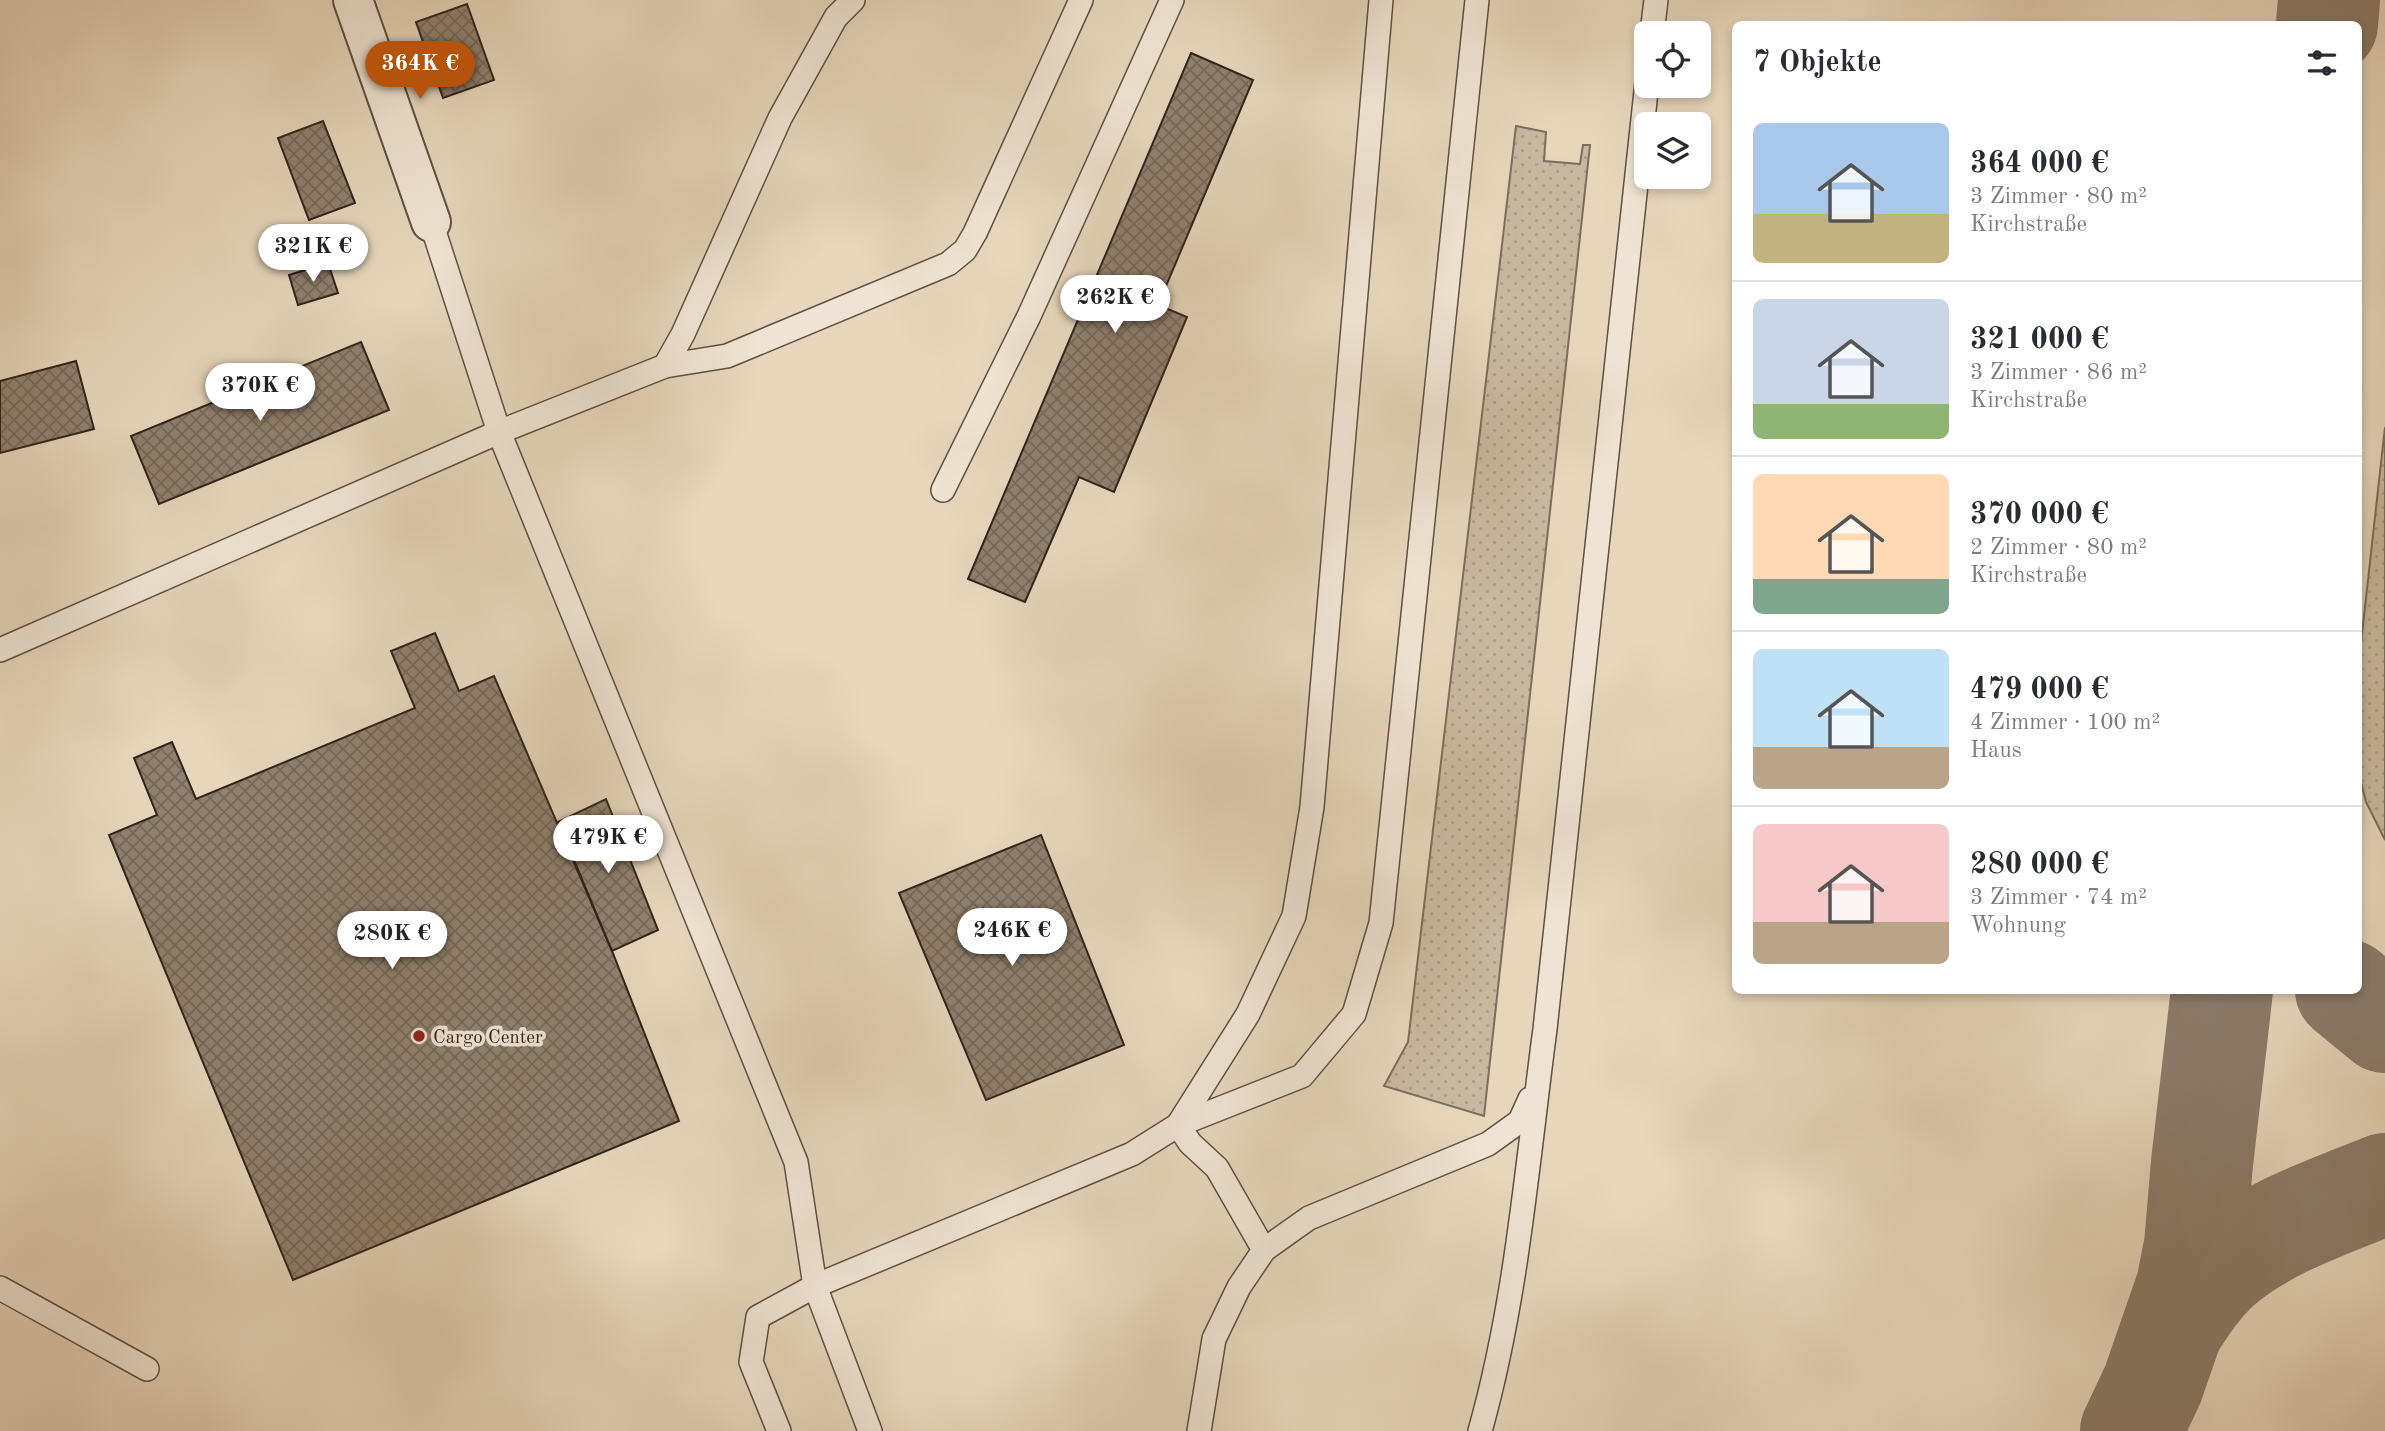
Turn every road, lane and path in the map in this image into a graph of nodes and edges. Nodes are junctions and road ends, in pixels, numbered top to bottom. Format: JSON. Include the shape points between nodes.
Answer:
{"nodes":[{"id":1,"x":353,"y":0,"type":"edge"},
{"id":2,"x":853,"y":0,"type":"edge"},
{"id":3,"x":1081,"y":0,"type":"edge"},
{"id":4,"x":1172,"y":0,"type":"edge"},
{"id":5,"x":1381,"y":0,"type":"edge"},
{"id":6,"x":1477,"y":0,"type":"edge"},
{"id":7,"x":1656,"y":0,"type":"edge"},
{"id":8,"x":1653,"y":21,"type":"edge"},
{"id":9,"x":1645,"y":98,"type":"edge"},
{"id":10,"x":431,"y":222,"type":"joint"},
{"id":11,"x":665,"y":366,"type":"junction"},
{"id":12,"x":499,"y":432,"type":"junction"},
{"id":13,"x":943,"y":490,"type":"dead end"},
{"id":14,"x":0,"y":650,"type":"edge"},
{"id":15,"x":1538,"y":1083,"type":"junction"},
{"id":16,"x":1178,"y":1125,"type":"junction"},
{"id":17,"x":1264,"y":1250,"type":"junction"},
{"id":18,"x":815,"y":1286,"type":"junction"},
{"id":19,"x":0,"y":1288,"type":"edge"},
{"id":20,"x":147,"y":1369,"type":"dead end"},
{"id":21,"x":779,"y":1431,"type":"edge"},
{"id":22,"x":870,"y":1431,"type":"edge"},
{"id":23,"x":1199,"y":1431,"type":"edge"},
{"id":24,"x":1480,"y":1431,"type":"edge"}],
"edges":[{"from":1,"to":10,"type":"street"},
{"from":2,"to":11,"type":"lane","via":[[835,17],[780,118]]},
{"from":3,"to":11,"type":"lane","via":[[965,250],[948,264],[727,356]]},
{"from":4,"to":13,"type":"lane","via":[[1029,316]]},
{"from":5,"to":16,"type":"lane","via":[[1312,807],[1294,916],[1248,1014]]},
{"from":6,"to":16,"type":"lane","via":[[1381,923],[1354,1014],[1302,1076]]},
{"from":7,"to":8,"type":"lane"},
{"from":9,"to":15,"type":"lane"},
{"from":10,"to":12,"type":"lane"},
{"from":11,"to":12,"type":"lane"},
{"from":12,"to":14,"type":"lane"},
{"from":12,"to":18,"type":"lane","via":[[796,1162]]},
{"from":15,"to":17,"type":"lane","via":[[1520,1121],[1488,1144],[1309,1219]]},
{"from":15,"to":24,"type":"lane","via":[[1515,1269]]},
{"from":16,"to":17,"type":"lane","via":[[1217,1168]]},
{"from":16,"to":18,"type":"lane","via":[[1132,1154]]},
{"from":17,"to":23,"type":"lane","via":[[1239,1287],[1214,1339]]},
{"from":18,"to":21,"type":"lane","via":[[758,1317],[751,1362]]},
{"from":18,"to":22,"type":"lane"},
{"from":19,"to":20,"type":"lane"}]}
